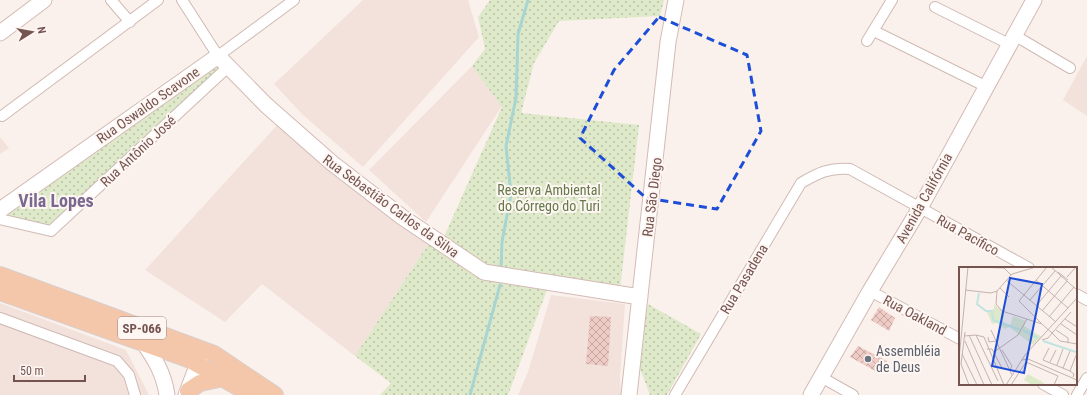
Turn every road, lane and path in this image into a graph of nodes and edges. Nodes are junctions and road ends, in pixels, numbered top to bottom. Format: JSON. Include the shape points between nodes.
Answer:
{"nodes":[{"id":1,"x":44,"y":0,"type":"edge"},
{"id":2,"x":111,"y":0,"type":"edge"},
{"id":3,"x":158,"y":0,"type":"edge"},
{"id":4,"x":182,"y":0,"type":"edge"},
{"id":5,"x":294,"y":0,"type":"edge"},
{"id":6,"x":676,"y":0,"type":"edge"},
{"id":7,"x":892,"y":0,"type":"edge"},
{"id":8,"x":1034,"y":0,"type":"edge"},
{"id":9,"x":935,"y":7,"type":"dead end"},
{"id":10,"x":130,"y":22,"type":"junction"},
{"id":11,"x":874,"y":30,"type":"junction"},
{"id":12,"x":0,"y":33,"type":"edge"},
{"id":13,"x":1011,"y":40,"type":"junction"},
{"id":14,"x":868,"y":41,"type":"dead end"},
{"id":15,"x":223,"y":61,"type":"junction"},
{"id":16,"x":1070,"y":68,"type":"dead end"},
{"id":17,"x":985,"y":86,"type":"junction"},
{"id":18,"x":2,"y":116,"type":"dead end"},
{"id":19,"x":821,"y":171,"type":"joint"},
{"id":20,"x":920,"y":208,"type":"junction"},
{"id":21,"x":0,"y":210,"type":"edge"},
{"id":22,"x":0,"y":219,"type":"edge"},
{"id":23,"x":1027,"y":267,"type":"edge"},
{"id":24,"x":0,"y":276,"type":"edge"},
{"id":25,"x":870,"y":291,"type":"junction"},
{"id":26,"x":0,"y":292,"type":"edge"},
{"id":27,"x":1077,"y":295,"type":"edge"},
{"id":28,"x":640,"y":297,"type":"junction"},
{"id":29,"x":1087,"y":300,"type":"edge"},
{"id":30,"x":0,"y":318,"type":"edge"},
{"id":31,"x":959,"y":338,"type":"edge"},
{"id":32,"x":143,"y":342,"type":"junction"},
{"id":33,"x":200,"y":357,"type":"junction"},
{"id":34,"x":821,"y":377,"type":"junction"},
{"id":35,"x":223,"y":378,"type":"junction"},
{"id":36,"x":1087,"y":378,"type":"edge"},
{"id":37,"x":1045,"y":385,"type":"edge"},
{"id":38,"x":135,"y":393,"type":"edge"},
{"id":39,"x":187,"y":393,"type":"edge"},
{"id":40,"x":166,"y":395,"type":"edge"},
{"id":41,"x":252,"y":395,"type":"edge"},
{"id":42,"x":276,"y":395,"type":"edge"},
{"id":43,"x":629,"y":395,"type":"edge"},
{"id":44,"x":675,"y":395,"type":"edge"},
{"id":45,"x":811,"y":395,"type":"edge"},
{"id":46,"x":853,"y":395,"type":"edge"},
{"id":47,"x":1063,"y":395,"type":"edge"},
{"id":48,"x":1077,"y":395,"type":"edge"}],
"edges":[{"from":1,"to":12,"type":"street"},
{"from":2,"to":10,"type":"street"},
{"from":3,"to":10,"type":"street"},
{"from":4,"to":15,"type":"street","name":"Rua Sebastião Carlos da Silva"},
{"from":5,"to":15,"type":"street","name":"Rua Oswaldo Scavone"},
{"from":6,"to":28,"type":"street","name":"Rua São Diego","via":[[668,42]]},
{"from":7,"to":11,"type":"street"},
{"from":8,"to":13,"type":"street","name":"Avenida Califórnia"},
{"from":9,"to":13,"type":"street"},
{"from":10,"to":18,"type":"street"},
{"from":11,"to":14,"type":"street"},
{"from":11,"to":17,"type":"street"},
{"from":13,"to":16,"type":"street"},
{"from":13,"to":17,"type":"street","name":"Avenida Califórnia"},
{"from":15,"to":21,"type":"street","name":"Rua Oswaldo Scavone"},
{"from":15,"to":22,"type":"street","name":"Rua Antônio José","via":[[51,231]]},
{"from":15,"to":28,"type":"street","name":"Rua Sebastião Carlos da Silva","via":[[269,108],[332,163],[407,221],[484,272]]},
{"from":17,"to":20,"type":"street","name":"Avenida Califórnia"},
{"from":19,"to":20,"type":"street","name":"Rua Pacífico","via":[[850,169]]},
{"from":19,"to":44,"type":"street","name":"Rua Pasadena","via":[[801,183]]},
{"from":20,"to":23,"type":"street","name":"Rua Pacífico"},
{"from":20,"to":25,"type":"street","name":"Avenida Califórnia"},
{"from":24,"to":33,"type":"main road","number":"SP-066"},
{"from":25,"to":31,"type":"street","name":"Rua Oakland"},
{"from":25,"to":34,"type":"street","name":"Avenida Califórnia"},
{"from":26,"to":32,"type":"main road","number":"SP-066"},
{"from":27,"to":29,"type":"street"},
{"from":28,"to":43,"type":"street","name":"Rua São Diego"},
{"from":30,"to":38,"type":"street","via":[[117,362],[129,375]]},
{"from":32,"to":33,"type":"main road","number":"SP-066"},
{"from":32,"to":40,"type":"street","via":[[157,362],[165,381]]},
{"from":33,"to":35,"type":"main road","number":"SP-066"},
{"from":33,"to":39,"type":"street"},
{"from":33,"to":42,"type":"main road","number":"SP-066","via":[[214,354]]},
{"from":34,"to":45,"type":"street","name":"Avenida Califórnia"},
{"from":34,"to":46,"type":"street"},
{"from":35,"to":39,"type":"main road","via":[[200,383]]},
{"from":35,"to":41,"type":"main road","number":"SP-066"},
{"from":36,"to":48,"type":"street"},
{"from":37,"to":47,"type":"street"}]}
